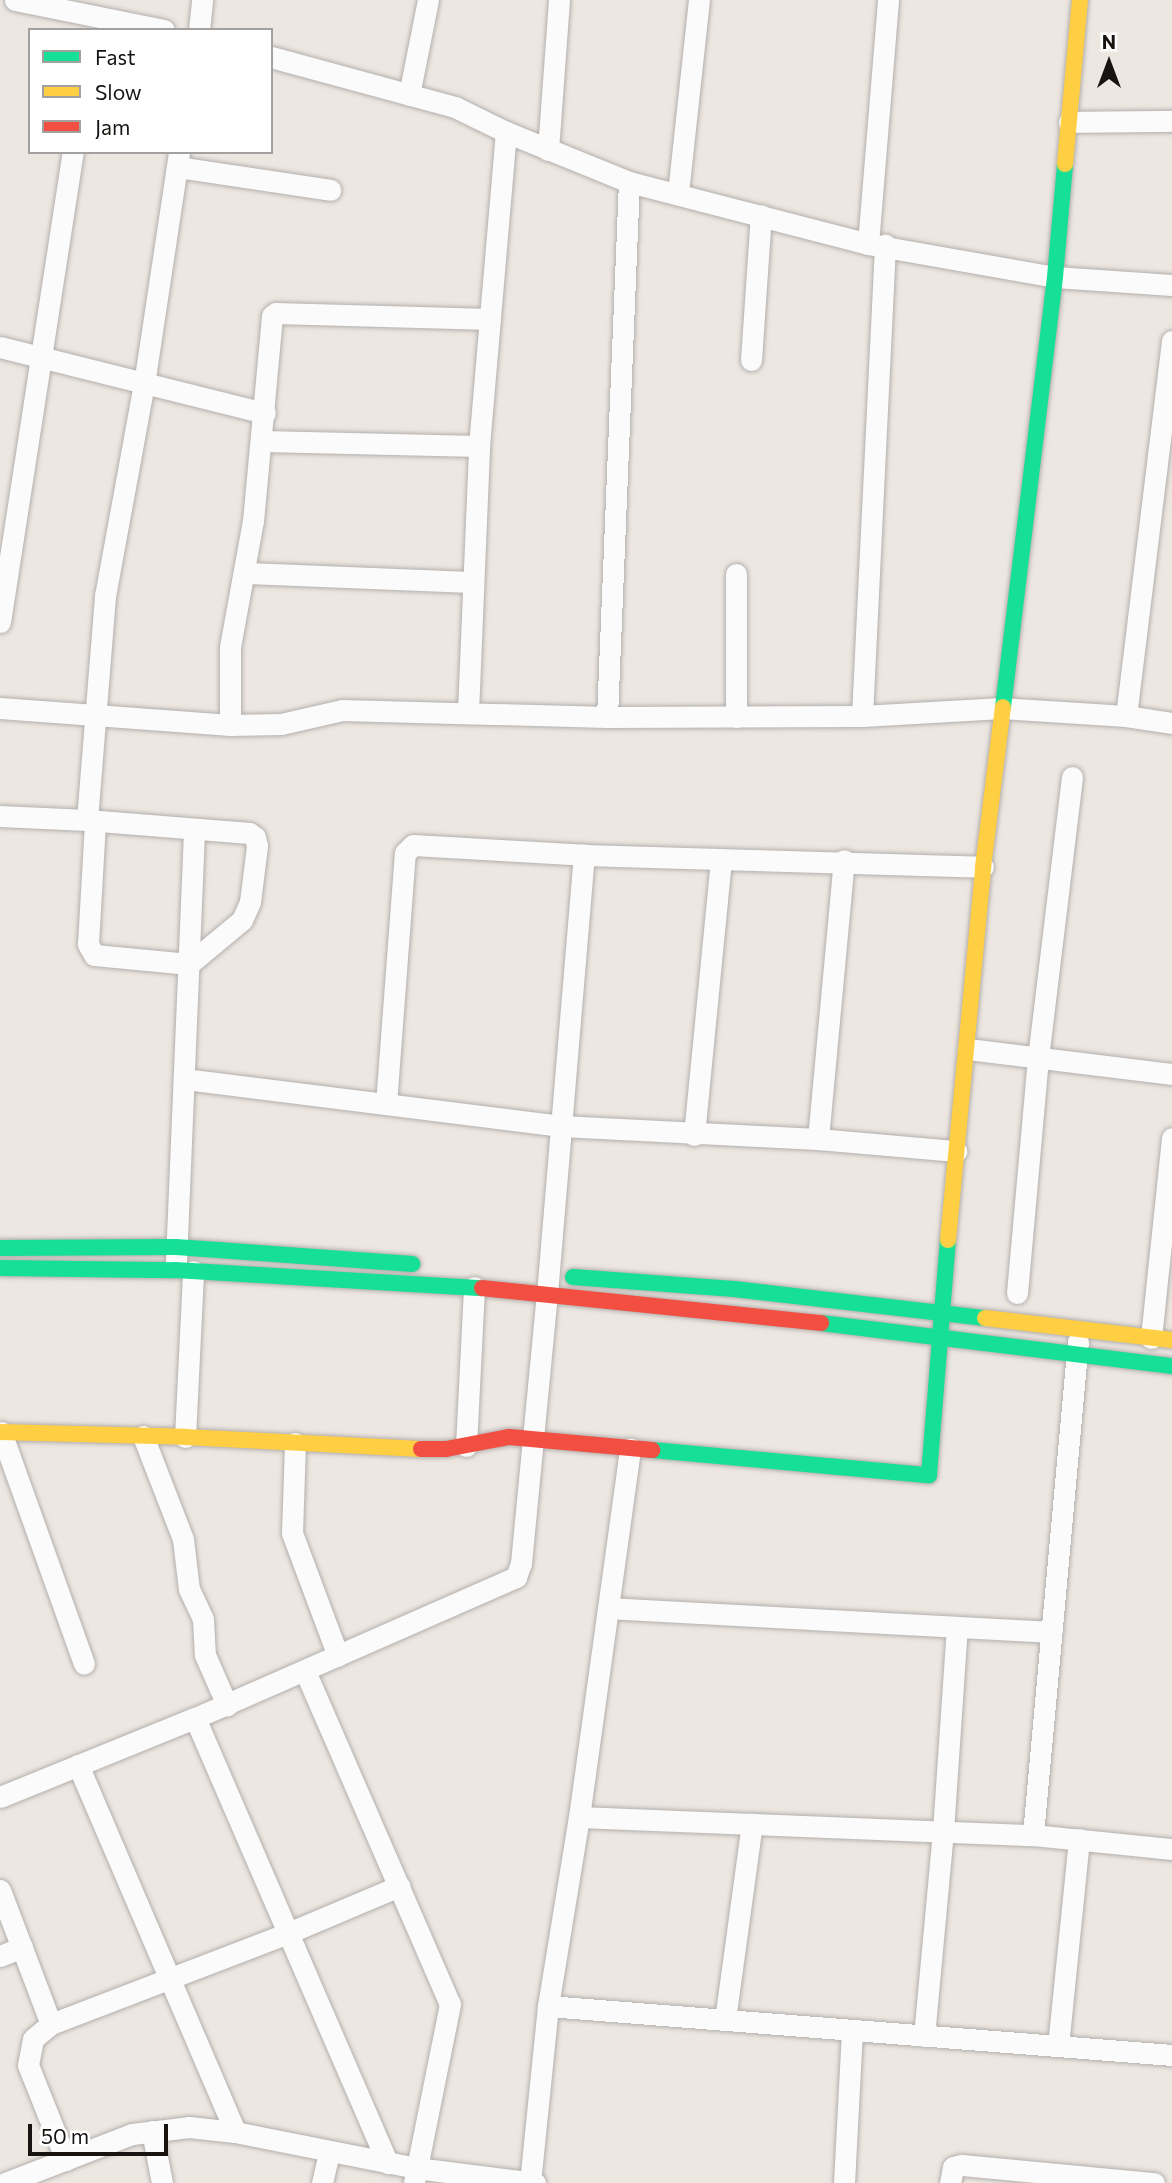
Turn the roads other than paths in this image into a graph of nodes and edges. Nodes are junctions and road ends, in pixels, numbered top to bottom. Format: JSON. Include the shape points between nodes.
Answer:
{"nodes":[{"id":1,"x":15,"y":0,"type":"edge"},
{"id":2,"x":202,"y":0,"type":"edge"},
{"id":3,"x":428,"y":0,"type":"edge"},
{"id":4,"x":559,"y":0,"type":"edge"},
{"id":5,"x":699,"y":0,"type":"edge"},
{"id":6,"x":888,"y":0,"type":"edge"},
{"id":7,"x":1080,"y":0,"type":"edge"},
{"id":8,"x":93,"y":22,"type":"edge"},
{"id":9,"x":146,"y":28,"type":"edge"},
{"id":10,"x":199,"y":28,"type":"edge"},
{"id":11,"x":273,"y":58,"type":"edge"},
{"id":12,"x":409,"y":95,"type":"junction"},
{"id":13,"x":1172,"y":121,"type":"edge"},
{"id":14,"x":1069,"y":122,"type":"junction"},
{"id":15,"x":506,"y":132,"type":"junction"},
{"id":16,"x":548,"y":150,"type":"junction"},
{"id":17,"x":73,"y":154,"type":"edge"},
{"id":18,"x":178,"y":160,"type":"edge"},
{"id":19,"x":629,"y":182,"type":"junction"},
{"id":20,"x":330,"y":190,"type":"dead end"},
{"id":21,"x":678,"y":193,"type":"junction"},
{"id":22,"x":761,"y":215,"type":"junction"},
{"id":23,"x":876,"y":244,"type":"junction"},
{"id":24,"x":1055,"y":277,"type":"junction"},
{"id":25,"x":1172,"y":285,"type":"edge"},
{"id":26,"x":490,"y":319,"type":"junction"},
{"id":27,"x":1172,"y":341,"type":"edge"},
{"id":28,"x":0,"y":347,"type":"edge"},
{"id":29,"x":41,"y":358,"type":"junction"},
{"id":30,"x":751,"y":360,"type":"dead end"},
{"id":31,"x":144,"y":384,"type":"junction"},
{"id":32,"x":1167,"y":407,"type":"edge"},
{"id":33,"x":265,"y":413,"type":"junction"},
{"id":34,"x":262,"y":441,"type":"junction"},
{"id":35,"x":479,"y":446,"type":"junction"},
{"id":36,"x":245,"y":573,"type":"junction"},
{"id":37,"x":736,"y":574,"type":"dead end"},
{"id":38,"x":473,"y":582,"type":"junction"},
{"id":39,"x":0,"y":622,"type":"edge"},
{"id":40,"x":0,"y":708,"type":"edge"},
{"id":41,"x":1002,"y":708,"type":"junction"},
{"id":42,"x":468,"y":712,"type":"junction"},
{"id":43,"x":95,"y":715,"type":"junction"},
{"id":44,"x":862,"y":716,"type":"junction"},
{"id":45,"x":1126,"y":716,"type":"junction"},
{"id":46,"x":736,"y":717,"type":"junction"},
{"id":47,"x":607,"y":718,"type":"junction"},
{"id":48,"x":1172,"y":723,"type":"edge"},
{"id":49,"x":230,"y":725,"type":"junction"},
{"id":50,"x":1072,"y":777,"type":"dead end"},
{"id":51,"x":0,"y":816,"type":"edge"},
{"id":52,"x":91,"y":820,"type":"junction"},
{"id":53,"x":194,"y":830,"type":"junction"},
{"id":54,"x":584,"y":855,"type":"junction"},
{"id":55,"x":721,"y":859,"type":"junction"},
{"id":56,"x":844,"y":860,"type":"junction"},
{"id":57,"x":983,"y":867,"type":"junction"},
{"id":58,"x":189,"y":964,"type":"junction"},
{"id":59,"x":968,"y":1049,"type":"junction"},
{"id":60,"x":1038,"y":1058,"type":"junction"},
{"id":61,"x":1172,"y":1074,"type":"edge"},
{"id":62,"x":184,"y":1079,"type":"junction"},
{"id":63,"x":386,"y":1104,"type":"junction"},
{"id":64,"x":561,"y":1126,"type":"junction"},
{"id":65,"x":694,"y":1135,"type":"junction"},
{"id":66,"x":1172,"y":1138,"type":"edge"},
{"id":67,"x":818,"y":1139,"type":"junction"},
{"id":68,"x":956,"y":1151,"type":"junction"},
{"id":69,"x":176,"y":1247,"type":"junction"},
{"id":70,"x":0,"y":1248,"type":"edge"},
{"id":71,"x":432,"y":1266,"type":"dead end"},
{"id":72,"x":0,"y":1268,"type":"edge"},
{"id":73,"x":184,"y":1271,"type":"junction"},
{"id":74,"x":544,"y":1281,"type":"junction"},
{"id":75,"x":474,"y":1287,"type":"junction"},
{"id":76,"x":1017,"y":1293,"type":"dead end"},
{"id":77,"x":940,"y":1311,"type":"junction"},
{"id":78,"x":1080,"y":1329,"type":"junction"},
{"id":79,"x":938,"y":1335,"type":"junction"},
{"id":80,"x":1161,"y":1339,"type":"edge"},
{"id":81,"x":1077,"y":1353,"type":"junction"},
{"id":82,"x":1172,"y":1366,"type":"edge"},
{"id":83,"x":1,"y":1432,"type":"edge"},
{"id":84,"x":143,"y":1436,"type":"junction"},
{"id":85,"x":184,"y":1437,"type":"junction"},
{"id":86,"x":533,"y":1440,"type":"junction"},
{"id":87,"x":295,"y":1443,"type":"junction"},
{"id":88,"x":466,"y":1446,"type":"junction"},
{"id":89,"x":630,"y":1450,"type":"junction"},
{"id":90,"x":608,"y":1608,"type":"junction"},
{"id":91,"x":957,"y":1627,"type":"junction"},
{"id":92,"x":1051,"y":1632,"type":"junction"},
{"id":93,"x":338,"y":1656,"type":"junction"},
{"id":94,"x":84,"y":1664,"type":"dead end"},
{"id":95,"x":305,"y":1671,"type":"junction"},
{"id":96,"x":227,"y":1705,"type":"junction"},
{"id":97,"x":195,"y":1718,"type":"junction"},
{"id":98,"x":78,"y":1765,"type":"junction"},
{"id":99,"x":0,"y":1797,"type":"edge"},
{"id":100,"x":579,"y":1817,"type":"junction"},
{"id":101,"x":751,"y":1824,"type":"junction"},
{"id":102,"x":943,"y":1831,"type":"junction"},
{"id":103,"x":1032,"y":1835,"type":"junction"},
{"id":104,"x":1079,"y":1839,"type":"junction"},
{"id":105,"x":1172,"y":1849,"type":"edge"},
{"id":106,"x":399,"y":1886,"type":"junction"},
{"id":107,"x":0,"y":1890,"type":"edge"},
{"id":108,"x":288,"y":1933,"type":"junction"},
{"id":109,"x":22,"y":1947,"type":"junction"},
{"id":110,"x":0,"y":1956,"type":"edge"},
{"id":111,"x":168,"y":1977,"type":"junction"},
{"id":112,"x":548,"y":2006,"type":"junction"},
{"id":113,"x":725,"y":2020,"type":"junction"},
{"id":114,"x":51,"y":2024,"type":"junction"},
{"id":115,"x":852,"y":2030,"type":"junction"},
{"id":116,"x":924,"y":2035,"type":"junction"},
{"id":117,"x":1058,"y":2046,"type":"junction"},
{"id":118,"x":1172,"y":2055,"type":"edge"},
{"id":119,"x":152,"y":2131,"type":"junction"},
{"id":120,"x":235,"y":2133,"type":"junction"},
{"id":121,"x":329,"y":2152,"type":"junction"},
{"id":122,"x":66,"y":2160,"type":"junction"},
{"id":123,"x":388,"y":2163,"type":"junction"},
{"id":124,"x":415,"y":2176,"type":"edge"},
{"id":125,"x":5,"y":2183,"type":"edge"},
{"id":126,"x":162,"y":2183,"type":"edge"},
{"id":127,"x":322,"y":2183,"type":"edge"},
{"id":128,"x":533,"y":2183,"type":"edge"},
{"id":129,"x":844,"y":2183,"type":"edge"},
{"id":130,"x":950,"y":2183,"type":"edge"},
{"id":131,"x":1154,"y":2183,"type":"edge"}],
"edges":[{"from":1,"to":8,"type":"street"},
{"from":2,"to":10,"type":"street"},
{"from":3,"to":12,"type":"street"},
{"from":4,"to":16,"type":"street"},
{"from":5,"to":21,"type":"street"},
{"from":6,"to":23,"type":"street"},
{"from":7,"to":14,"type":"street"},
{"from":8,"to":9,"type":"street"},
{"from":11,"to":12,"type":"street"},
{"from":12,"to":15,"type":"street","via":[[455,107]]},
{"from":13,"to":14,"type":"street"},
{"from":14,"to":24,"type":"street"},
{"from":15,"to":16,"type":"street"},
{"from":15,"to":26,"type":"street"},
{"from":16,"to":19,"type":"street"},
{"from":17,"to":29,"type":"street"},
{"from":18,"to":20,"type":"street"},
{"from":18,"to":31,"type":"street"},
{"from":19,"to":21,"type":"street"},
{"from":19,"to":47,"type":"street"},
{"from":21,"to":22,"type":"street"},
{"from":22,"to":23,"type":"street"},
{"from":22,"to":30,"type":"street"},
{"from":23,"to":24,"type":"street"},
{"from":23,"to":44,"type":"street"},
{"from":24,"to":25,"type":"street"},
{"from":24,"to":41,"type":"street"},
{"from":26,"to":33,"type":"street","via":[[276,313],[270,323]]},
{"from":26,"to":35,"type":"street"},
{"from":27,"to":32,"type":"street"},
{"from":28,"to":29,"type":"street"},
{"from":29,"to":31,"type":"street"},
{"from":29,"to":39,"type":"street"},
{"from":31,"to":33,"type":"street"},
{"from":31,"to":43,"type":"street","via":[[105,596]]},
{"from":32,"to":45,"type":"street"},
{"from":33,"to":34,"type":"street"},
{"from":34,"to":35,"type":"street"},
{"from":34,"to":36,"type":"street"},
{"from":35,"to":38,"type":"street"},
{"from":36,"to":38,"type":"street"},
{"from":36,"to":49,"type":"street","via":[[230,647]]},
{"from":37,"to":46,"type":"street"},
{"from":38,"to":42,"type":"street"},
{"from":40,"to":43,"type":"street"},
{"from":41,"to":44,"type":"street"},
{"from":41,"to":45,"type":"street"},
{"from":41,"to":57,"type":"street"},
{"from":42,"to":47,"type":"street"},
{"from":42,"to":49,"type":"street","via":[[342,710],[281,724]]},
{"from":43,"to":49,"type":"street"},
{"from":43,"to":52,"type":"street"},
{"from":44,"to":46,"type":"street"},
{"from":45,"to":48,"type":"street"},
{"from":46,"to":47,"type":"street"},
{"from":50,"to":60,"type":"street"},
{"from":51,"to":52,"type":"street"},
{"from":52,"to":53,"type":"street"},
{"from":52,"to":58,"type":"street","via":[[90,952]]},
{"from":53,"to":58,"type":"street"},
{"from":53,"to":58,"type":"street","via":[[249,833],[256,837],[257,846],[250,902],[242,920]]},
{"from":54,"to":55,"type":"street"},
{"from":54,"to":63,"type":"street","via":[[407,848]]},
{"from":54,"to":64,"type":"street"},
{"from":55,"to":56,"type":"street"},
{"from":55,"to":65,"type":"street"},
{"from":56,"to":57,"type":"street"},
{"from":56,"to":67,"type":"street"},
{"from":57,"to":59,"type":"street"},
{"from":58,"to":62,"type":"street"},
{"from":59,"to":60,"type":"street"},
{"from":59,"to":68,"type":"street"},
{"from":60,"to":61,"type":"street"},
{"from":60,"to":76,"type":"street"},
{"from":62,"to":63,"type":"street"},
{"from":62,"to":69,"type":"street"},
{"from":63,"to":64,"type":"street"},
{"from":64,"to":65,"type":"street"},
{"from":64,"to":74,"type":"street"},
{"from":65,"to":67,"type":"street"},
{"from":66,"to":80,"type":"street"},
{"from":67,"to":68,"type":"street"},
{"from":68,"to":77,"type":"street"},
{"from":69,"to":70,"type":"street"},
{"from":69,"to":71,"type":"street"},
{"from":69,"to":73,"type":"street"},
{"from":72,"to":73,"type":"street"},
{"from":73,"to":75,"type":"street"},
{"from":73,"to":85,"type":"street"},
{"from":74,"to":75,"type":"street"},
{"from":74,"to":77,"type":"street","via":[[734,1289]]},
{"from":74,"to":79,"type":"street"},
{"from":74,"to":86,"type":"street"},
{"from":75,"to":88,"type":"street"},
{"from":77,"to":78,"type":"street"},
{"from":77,"to":79,"type":"street"},
{"from":78,"to":80,"type":"street"},
{"from":78,"to":81,"type":"street"},
{"from":79,"to":81,"type":"street"},
{"from":79,"to":89,"type":"street","via":[[929,1475]]},
{"from":81,"to":82,"type":"street"},
{"from":81,"to":92,"type":"street"},
{"from":83,"to":84,"type":"street"},
{"from":83,"to":94,"type":"street"},
{"from":84,"to":85,"type":"street"},
{"from":84,"to":96,"type":"street","via":[[183,1539],[189,1589],[203,1619],[205,1655]]},
{"from":85,"to":87,"type":"street"},
{"from":86,"to":88,"type":"street","via":[[509,1437]]},
{"from":86,"to":89,"type":"street"},
{"from":86,"to":93,"type":"street","via":[[516,1577]]},
{"from":87,"to":88,"type":"street","via":[[412,1450]]},
{"from":87,"to":93,"type":"street","via":[[292,1533]]},
{"from":89,"to":90,"type":"street"},
{"from":90,"to":91,"type":"street"},
{"from":90,"to":100,"type":"street"},
{"from":91,"to":92,"type":"street"},
{"from":91,"to":102,"type":"street"},
{"from":92,"to":103,"type":"street"},
{"from":93,"to":95,"type":"street"},
{"from":95,"to":96,"type":"street"},
{"from":95,"to":106,"type":"street"},
{"from":96,"to":97,"type":"street"},
{"from":97,"to":98,"type":"street"},
{"from":97,"to":108,"type":"street"},
{"from":98,"to":99,"type":"street"},
{"from":98,"to":111,"type":"street"},
{"from":100,"to":101,"type":"street"},
{"from":100,"to":112,"type":"street"},
{"from":101,"to":102,"type":"street"},
{"from":101,"to":113,"type":"street"},
{"from":102,"to":103,"type":"street"},
{"from":102,"to":116,"type":"street"},
{"from":103,"to":104,"type":"street"},
{"from":104,"to":105,"type":"street"},
{"from":104,"to":117,"type":"street"},
{"from":106,"to":108,"type":"street"},
{"from":106,"to":124,"type":"street","via":[[450,2004]]},
{"from":107,"to":109,"type":"street"},
{"from":108,"to":111,"type":"street"},
{"from":108,"to":123,"type":"street"},
{"from":109,"to":110,"type":"street"},
{"from":109,"to":114,"type":"street"},
{"from":111,"to":114,"type":"street"},
{"from":111,"to":120,"type":"street"},
{"from":112,"to":113,"type":"street"},
{"from":112,"to":128,"type":"street"},
{"from":113,"to":115,"type":"street"},
{"from":114,"to":122,"type":"street","via":[[33,2039],[28,2064]]},
{"from":115,"to":116,"type":"street"},
{"from":115,"to":129,"type":"street"},
{"from":116,"to":117,"type":"street"},
{"from":117,"to":118,"type":"street"},
{"from":119,"to":120,"type":"street","via":[[189,2127]]},
{"from":119,"to":122,"type":"street","via":[[132,2134]]},
{"from":119,"to":126,"type":"street"},
{"from":120,"to":121,"type":"street"},
{"from":121,"to":123,"type":"street"},
{"from":121,"to":127,"type":"street"},
{"from":122,"to":125,"type":"street"},
{"from":123,"to":124,"type":"street"},
{"from":124,"to":128,"type":"street"},
{"from":130,"to":131,"type":"street","via":[[953,2167],[962,2165]]}]}
